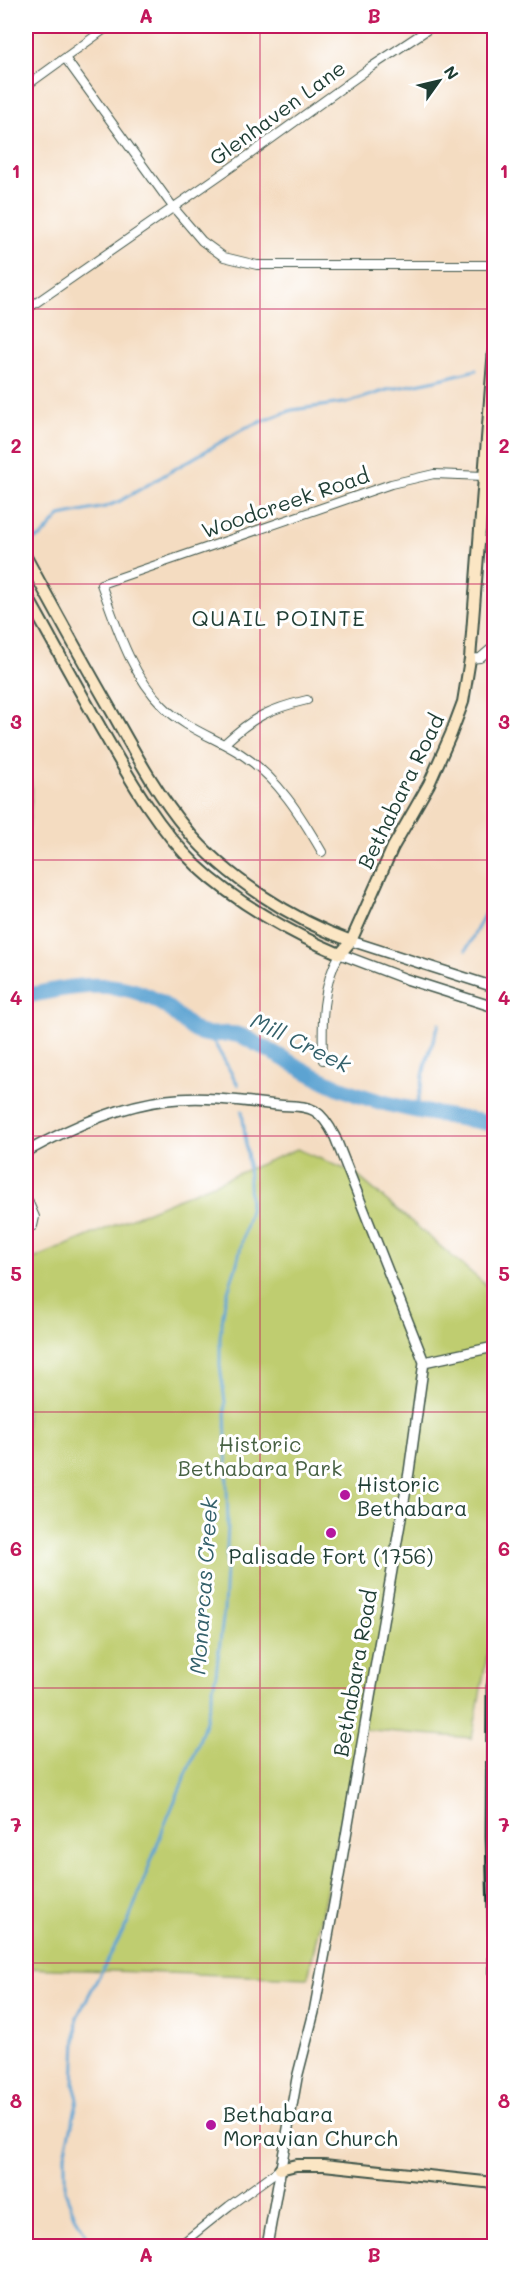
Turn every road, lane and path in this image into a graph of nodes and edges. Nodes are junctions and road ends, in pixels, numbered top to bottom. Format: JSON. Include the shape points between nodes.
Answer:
{"nodes":[{"id":1,"x":109,"y":26,"type":"edge"},
{"id":2,"x":433,"y":26,"type":"edge"},
{"id":3,"x":65,"y":58,"type":"junction"},
{"id":4,"x":26,"y":86,"type":"edge"},
{"id":5,"x":173,"y":207,"type":"junction"},
{"id":6,"x":495,"y":265,"type":"edge"},
{"id":7,"x":30,"y":307,"type":"dead end"},
{"id":8,"x":495,"y":348,"type":"edge"},
{"id":9,"x":484,"y":476,"type":"junction"},
{"id":10,"x":26,"y":557,"type":"edge"},
{"id":11,"x":26,"y":594,"type":"edge"},
{"id":12,"x":495,"y":646,"type":"edge"},
{"id":13,"x":470,"y":659,"type":"junction"},
{"id":14,"x":307,"y":700,"type":"dead end"},
{"id":15,"x":224,"y":744,"type":"junction"},
{"id":16,"x":322,"y":852,"type":"dead end"},
{"id":17,"x":351,"y":941,"type":"junction"},
{"id":18,"x":340,"y":954,"type":"junction"},
{"id":19,"x":495,"y":987,"type":"edge"},
{"id":20,"x":495,"y":1007,"type":"edge"},
{"id":21,"x":323,"y":1060,"type":"dead end"},
{"id":22,"x":26,"y":1152,"type":"edge"},
{"id":23,"x":26,"y":1196,"type":"edge"},
{"id":24,"x":33,"y":1226,"type":"dead end"},
{"id":25,"x":495,"y":1347,"type":"edge"},
{"id":26,"x":424,"y":1362,"type":"junction"},
{"id":27,"x":280,"y":2169,"type":"junction"},
{"id":28,"x":495,"y":2183,"type":"edge"},
{"id":29,"x":179,"y":2247,"type":"edge"},
{"id":30,"x":267,"y":2247,"type":"edge"}],
"edges":[{"from":1,"to":3,"type":"street"},
{"from":2,"to":5,"type":"street","name":"Glenhaven Lane"},
{"from":3,"to":4,"type":"street"},
{"from":3,"to":5,"type":"street"},
{"from":5,"to":6,"type":"street","via":[[202,241],[224,257],[257,265]]},
{"from":5,"to":7,"type":"street","name":"Glenhaven Lane"},
{"from":8,"to":9,"type":"main road","name":"Bethabara Road"},
{"from":9,"to":13,"type":"main road","name":"Bethabara Road"},
{"from":9,"to":15,"type":"street","name":"Woodcreek Road","via":[[434,474],[391,484],[101,584],[126,651],[150,691],[174,716]]},
{"from":10,"to":17,"type":"main road","via":[[142,766],[185,829],[210,855],[254,889],[308,922]]},
{"from":11,"to":18,"type":"main road","via":[[127,775],[172,840],[198,868],[245,903],[300,937]]},
{"from":12,"to":13,"type":"street","via":[[480,658]]},
{"from":13,"to":17,"type":"main road","name":"Bethabara Road","via":[[463,702],[451,734],[429,784],[393,847]]},
{"from":14,"to":15,"type":"street","via":[[273,708],[246,723]]},
{"from":15,"to":16,"type":"street","via":[[261,768],[285,792]]},
{"from":17,"to":18,"type":"main road","name":"Bethabara Road"},
{"from":17,"to":19,"type":"street"},
{"from":18,"to":20,"type":"street"},
{"from":18,"to":21,"type":"street","name":"Bethabara Road","via":[[332,967],[322,1018]]},
{"from":22,"to":26,"type":"street","name":"Bethabara Road","via":[[65,1130],[107,1114],[169,1099],[302,1106],[320,1113],[326,1119]]},
{"from":23,"to":24,"type":"street","via":[[35,1217]]},
{"from":25,"to":26,"type":"street"},
{"from":26,"to":27,"type":"street","name":"Bethabara Road","via":[[409,1472],[338,1882]]},
{"from":27,"to":28,"type":"main road","via":[[324,2165]]},
{"from":27,"to":29,"type":"street"},
{"from":27,"to":30,"type":"street","name":"Bethabara Road"}]}
